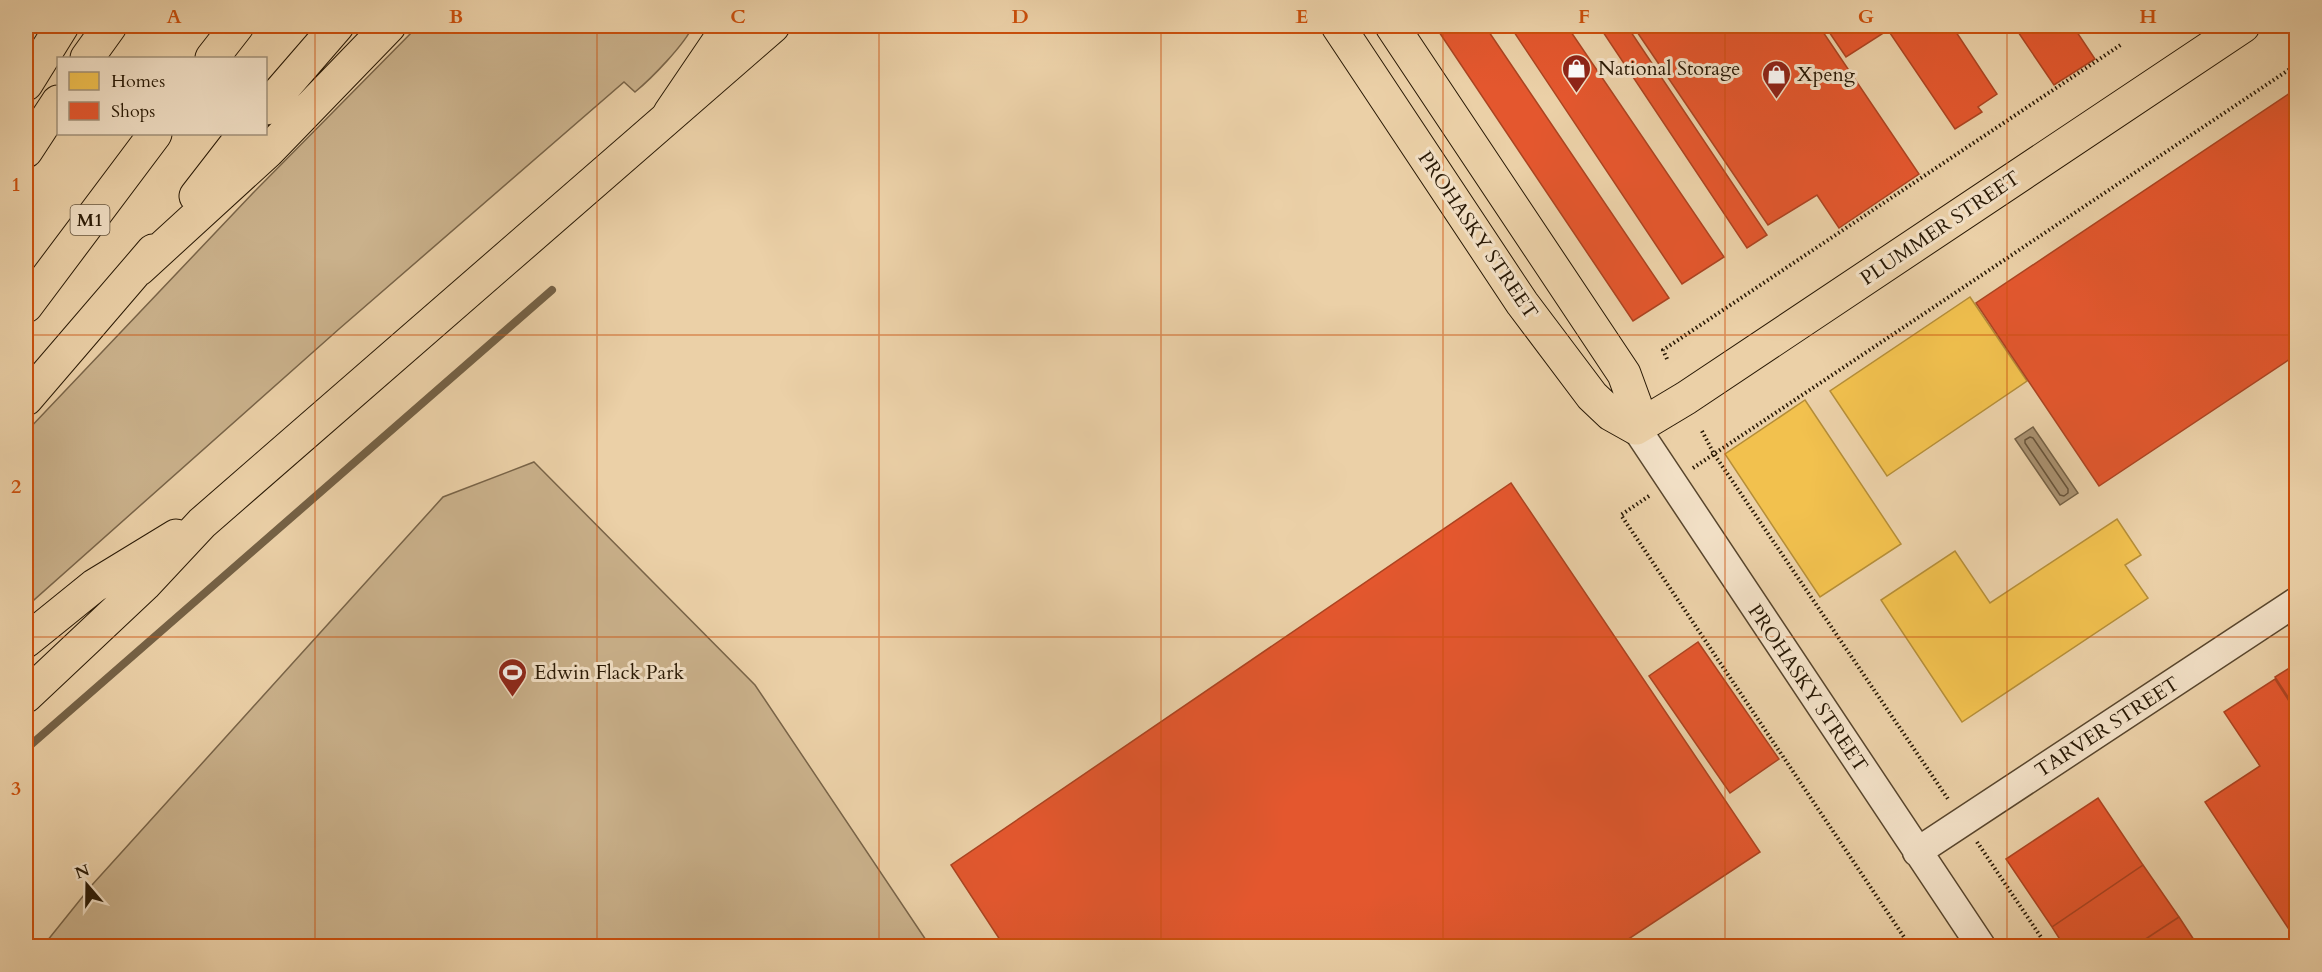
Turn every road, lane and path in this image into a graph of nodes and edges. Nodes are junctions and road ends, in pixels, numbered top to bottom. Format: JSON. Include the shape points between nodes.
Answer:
{"nodes":[{"id":1,"x":62,"y":26,"type":"edge"},
{"id":2,"x":103,"y":26,"type":"edge"},
{"id":3,"x":110,"y":26,"type":"edge"},
{"id":4,"x":237,"y":26,"type":"edge"},
{"id":5,"x":337,"y":26,"type":"edge"},
{"id":6,"x":389,"y":26,"type":"edge"},
{"id":7,"x":729,"y":26,"type":"edge"},
{"id":8,"x":773,"y":26,"type":"edge"},
{"id":9,"x":1338,"y":26,"type":"edge"},
{"id":10,"x":1392,"y":26,"type":"edge"},
{"id":11,"x":2243,"y":26,"type":"edge"},
{"id":12,"x":2122,"y":44,"type":"dead end"},
{"id":13,"x":87,"y":57,"type":"edge"},
{"id":14,"x":87,"y":57,"type":"edge"},
{"id":15,"x":213,"y":57,"type":"edge"},
{"id":16,"x":2296,"y":65,"type":"edge"},
{"id":17,"x":26,"y":84,"type":"edge"},
{"id":18,"x":57,"y":104,"type":"edge"},
{"id":19,"x":267,"y":107,"type":"edge"},
{"id":20,"x":670,"y":113,"type":"junction"},
{"id":21,"x":154,"y":135,"type":"edge"},
{"id":22,"x":243,"y":135,"type":"edge"},
{"id":23,"x":26,"y":152,"type":"edge"},
{"id":24,"x":139,"y":269,"type":"junction"},
{"id":25,"x":26,"y":306,"type":"edge"},
{"id":26,"x":1667,"y":359,"type":"dead end"},
{"id":27,"x":26,"y":399,"type":"edge"},
{"id":28,"x":1636,"y":428,"type":"junction"},
{"id":29,"x":1702,"y":431,"type":"dead end"},
{"id":30,"x":1714,"y":454,"type":"junction"},
{"id":31,"x":1671,"y":482,"type":"junction"},
{"id":32,"x":202,"y":523,"type":"junction"},
{"id":33,"x":2296,"y":602,"type":"edge"},
{"id":34,"x":26,"y":641,"type":"edge"},
{"id":35,"x":26,"y":696,"type":"edge"},
{"id":36,"x":1964,"y":822,"type":"junction"},
{"id":37,"x":1917,"y":852,"type":"junction"},
{"id":38,"x":1910,"y":946,"type":"edge"},
{"id":39,"x":1980,"y":946,"type":"edge"},
{"id":40,"x":2047,"y":946,"type":"edge"}],
"edges":[{"from":1,"to":17,"type":"main road"},
{"from":2,"to":13,"type":"main road"},
{"from":3,"to":14,"type":"main road"},
{"from":4,"to":15,"type":"main road"},
{"from":5,"to":19,"type":"main road"},
{"from":6,"to":24,"type":"main road","via":[[268,151]]},
{"from":7,"to":20,"type":"main road"},
{"from":8,"to":20,"type":"main road"},
{"from":9,"to":28,"type":"main road","name":"PROHASKY STREET","via":[[1522,303],[1592,396],[1611,414]]},
{"from":10,"to":28,"type":"main road","name":"PROHASKY STREET","via":[[1624,374],[1633,394]]},
{"from":11,"to":28,"type":"main road","name":"PLUMMER STREET"},
{"from":12,"to":26,"type":"path","via":[[1663,350]]},
{"from":16,"to":30,"type":"path"},
{"from":18,"to":23,"type":"main road"},
{"from":20,"to":32,"type":"main road"},
{"from":21,"to":25,"type":"main road","number":"M1"},
{"from":22,"to":24,"type":"main road"},
{"from":24,"to":27,"type":"main road"},
{"from":28,"to":31,"type":"street","name":"PROHASKY STREET"},
{"from":29,"to":30,"type":"path"},
{"from":30,"to":31,"type":"path"},
{"from":30,"to":36,"type":"path"},
{"from":31,"to":37,"type":"street","name":"PROHASKY STREET"},
{"from":31,"to":38,"type":"path","via":[[1621,514]]},
{"from":32,"to":34,"type":"main road","via":[[103,580]]},
{"from":32,"to":35,"type":"main road","via":[[145,584]]},
{"from":33,"to":36,"type":"street","name":"TARVER STREET"},
{"from":36,"to":37,"type":"street","name":"TARVER STREET"},
{"from":36,"to":40,"type":"path"},
{"from":37,"to":39,"type":"street","name":"PROHASKY STREET"}]}
